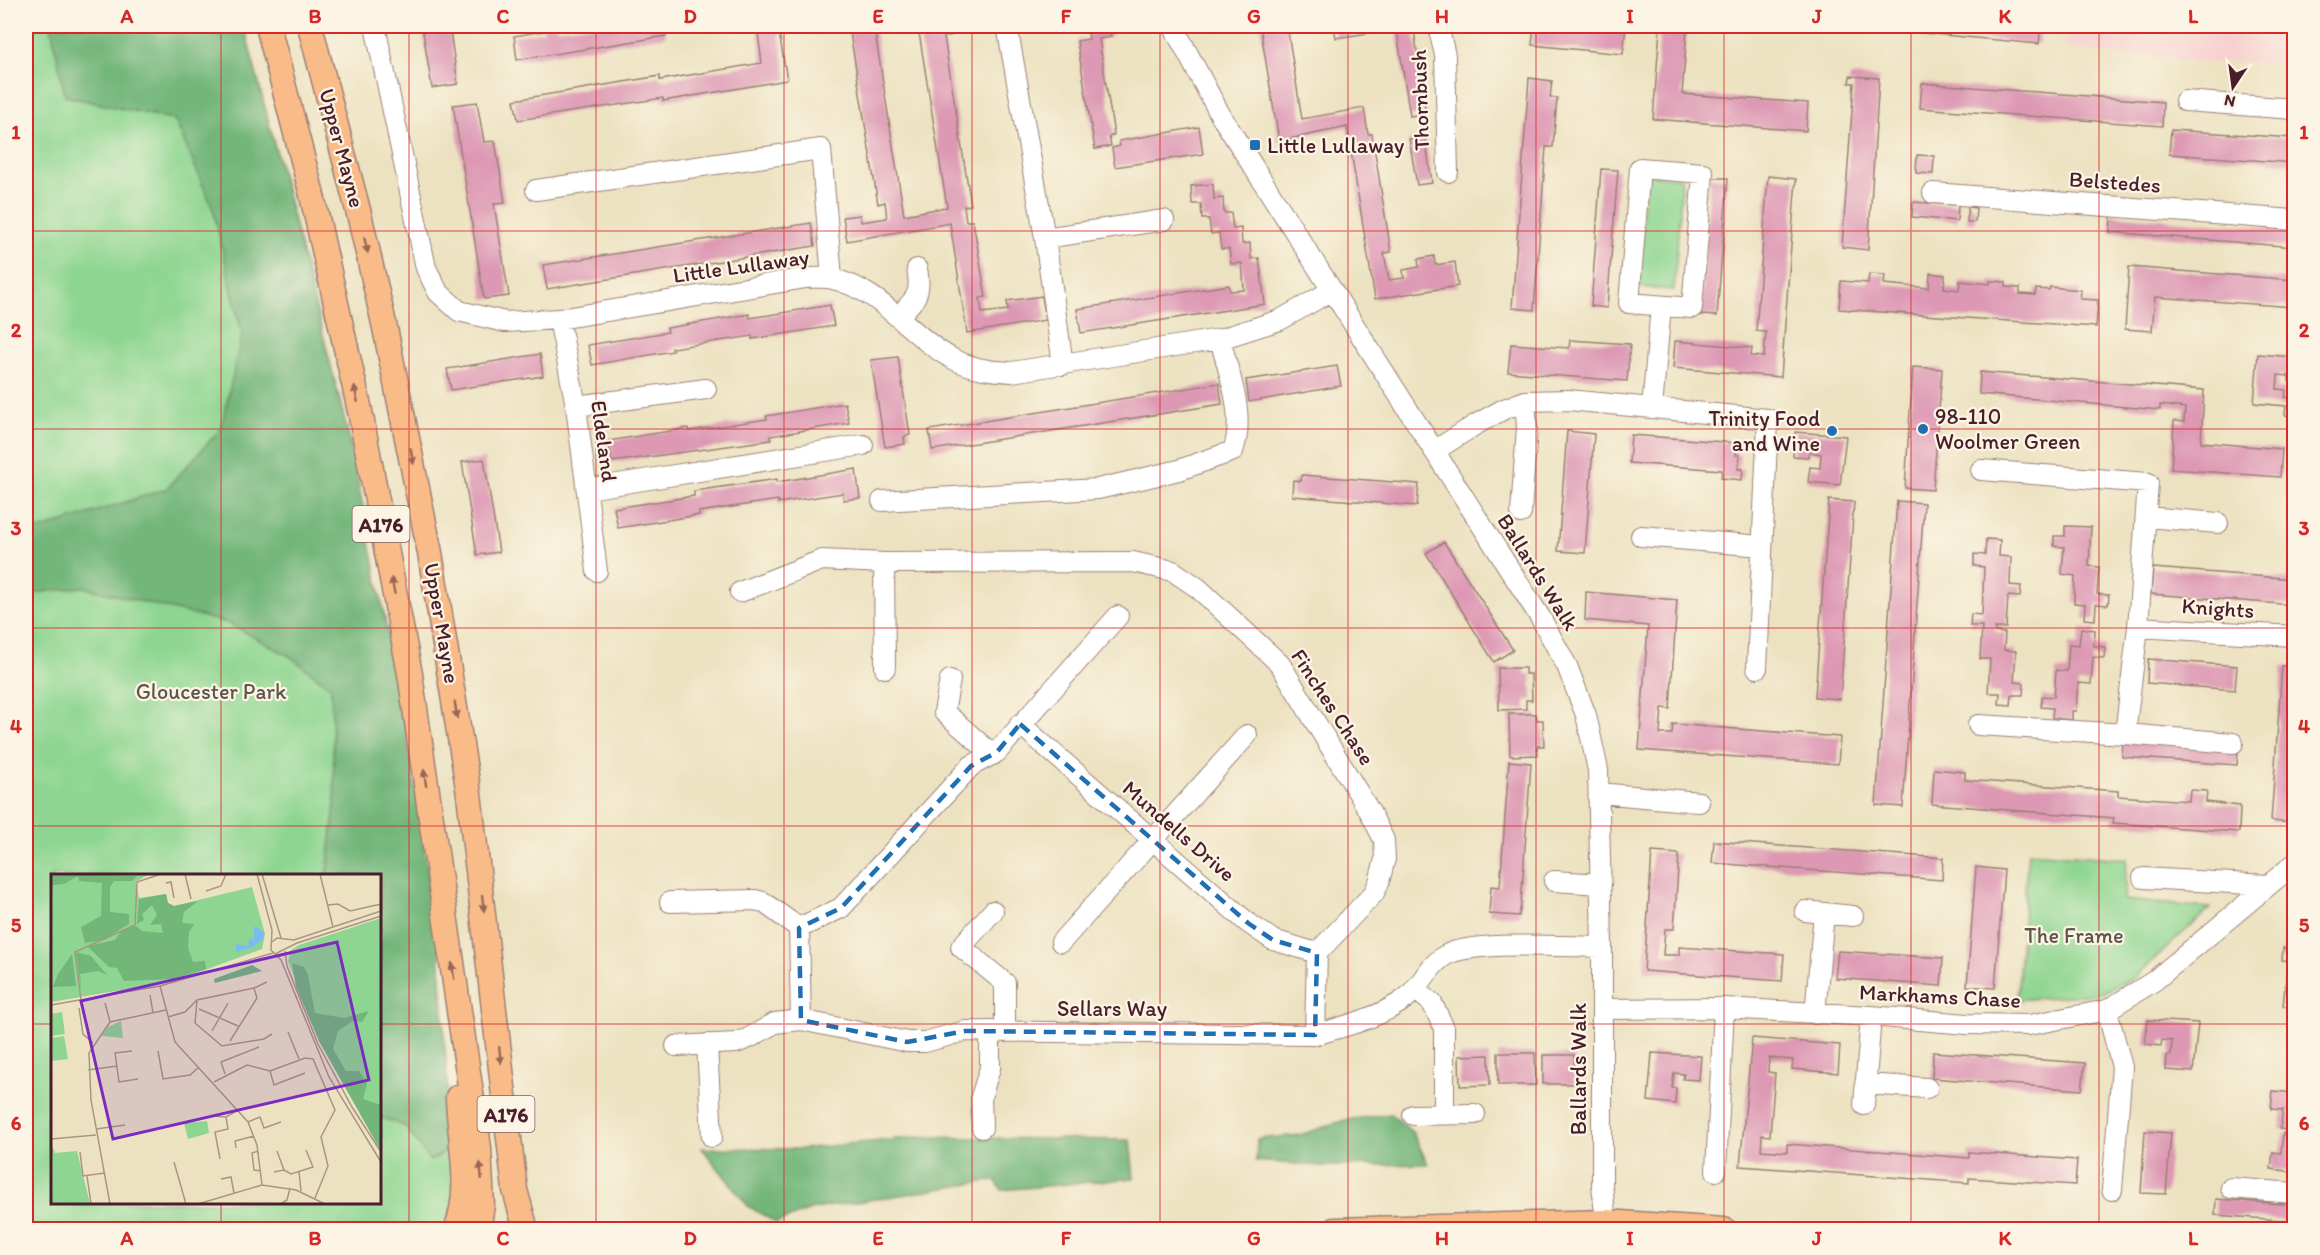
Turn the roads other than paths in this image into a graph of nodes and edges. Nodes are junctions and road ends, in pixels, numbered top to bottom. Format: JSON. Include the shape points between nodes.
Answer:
{"nodes":[{"id":1,"x":268,"y":26,"type":"edge"},
{"id":2,"x":310,"y":26,"type":"edge"},
{"id":3,"x":375,"y":26,"type":"edge"},
{"id":4,"x":1007,"y":26,"type":"edge"},
{"id":5,"x":1173,"y":26,"type":"edge"},
{"id":6,"x":1438,"y":26,"type":"edge"},
{"id":7,"x":2185,"y":101,"type":"dead end"},
{"id":8,"x":2295,"y":109,"type":"edge"},
{"id":9,"x":1448,"y":172,"type":"dead end"},
{"id":10,"x":536,"y":190,"type":"dead end"},
{"id":11,"x":1933,"y":193,"type":"dead end"},
{"id":12,"x":1164,"y":220,"type":"dead end"},
{"id":13,"x":2295,"y":220,"type":"edge"},
{"id":14,"x":1046,"y":238,"type":"junction"},
{"id":15,"x":917,"y":269,"type":"dead end"},
{"id":16,"x":832,"y":278,"type":"junction"},
{"id":17,"x":1331,"y":291,"type":"junction"},
{"id":18,"x":1661,"y":306,"type":"junction"},
{"id":19,"x":899,"y":316,"type":"junction"},
{"id":20,"x":559,"y":319,"type":"junction"},
{"id":21,"x":1220,"y":339,"type":"junction"},
{"id":22,"x":1063,"y":365,"type":"junction"},
{"id":23,"x":706,"y":388,"type":"dead end"},
{"id":24,"x":1525,"y":401,"type":"junction"},
{"id":25,"x":576,"y":406,"type":"junction"},
{"id":26,"x":1652,"y":408,"type":"junction"},
{"id":27,"x":863,"y":445,"type":"dead end"},
{"id":28,"x":1434,"y":452,"type":"junction"},
{"id":29,"x":1982,"y":470,"type":"dead end"},
{"id":30,"x":587,"y":489,"type":"junction"},
{"id":31,"x":882,"y":501,"type":"dead end"},
{"id":32,"x":1521,"y":513,"type":"dead end"},
{"id":33,"x":2146,"y":517,"type":"junction"},
{"id":34,"x":2218,"y":523,"type":"dead end"},
{"id":35,"x":1641,"y":536,"type":"dead end"},
{"id":36,"x":1762,"y":546,"type":"junction"},
{"id":37,"x":884,"y":562,"type":"junction"},
{"id":38,"x":597,"y":571,"type":"dead end"},
{"id":39,"x":740,"y":592,"type":"dead end"},
{"id":40,"x":1118,"y":616,"type":"dead end"},
{"id":41,"x":2138,"y":627,"type":"junction"},
{"id":42,"x":2295,"y":636,"type":"edge"},
{"id":43,"x":885,"y":668,"type":"dead end"},
{"id":44,"x":1757,"y":668,"type":"dead end"},
{"id":45,"x":950,"y":680,"type":"dead end"},
{"id":46,"x":1020,"y":724,"type":"junction"},
{"id":47,"x":1978,"y":725,"type":"dead end"},
{"id":48,"x":2125,"y":734,"type":"junction"},
{"id":49,"x":1247,"y":735,"type":"dead end"},
{"id":50,"x":2233,"y":743,"type":"dead end"},
{"id":51,"x":993,"y":755,"type":"junction"},
{"id":52,"x":1599,"y":793,"type":"junction"},
{"id":53,"x":1699,"y":802,"type":"dead end"},
{"id":54,"x":1152,"y":840,"type":"junction"},
{"id":55,"x":2295,"y":864,"type":"edge"},
{"id":56,"x":2143,"y":878,"type":"dead end"},
{"id":57,"x":1554,"y":881,"type":"dead end"},
{"id":58,"x":1601,"y":884,"type":"junction"},
{"id":59,"x":2268,"y":885,"type":"junction"},
{"id":60,"x":670,"y":902,"type":"dead end"},
{"id":61,"x":993,"y":911,"type":"dead end"},
{"id":62,"x":1853,"y":916,"type":"dead end"},
{"id":63,"x":799,"y":928,"type":"junction"},
{"id":64,"x":1061,"y":942,"type":"dead end"},
{"id":65,"x":1602,"y":947,"type":"junction"},
{"id":66,"x":1317,"y":953,"type":"junction"},
{"id":67,"x":1415,"y":989,"type":"junction"},
{"id":68,"x":1724,"y":1008,"type":"junction"},
{"id":69,"x":1603,"y":1009,"type":"junction"},
{"id":70,"x":2107,"y":1010,"type":"junction"},
{"id":71,"x":1815,"y":1014,"type":"junction"},
{"id":72,"x":1871,"y":1016,"type":"junction"},
{"id":73,"x":801,"y":1020,"type":"junction"},
{"id":74,"x":461,"y":1029,"type":"junction"},
{"id":75,"x":997,"y":1032,"type":"junction"},
{"id":76,"x":1315,"y":1035,"type":"junction"},
{"id":77,"x":707,"y":1044,"type":"junction"},
{"id":78,"x":676,"y":1046,"type":"dead end"},
{"id":79,"x":1865,"y":1084,"type":"junction"},
{"id":80,"x":1927,"y":1088,"type":"dead end"},
{"id":81,"x":1864,"y":1105,"type":"dead end"},
{"id":82,"x":1444,"y":1114,"type":"junction"},
{"id":83,"x":1475,"y":1114,"type":"dead end"},
{"id":84,"x":1413,"y":1115,"type":"dead end"},
{"id":85,"x":982,"y":1128,"type":"dead end"},
{"id":86,"x":712,"y":1137,"type":"dead end"},
{"id":87,"x":1716,"y":1171,"type":"dead end"},
{"id":88,"x":2230,"y":1188,"type":"dead end"},
{"id":89,"x":2112,"y":1190,"type":"dead end"},
{"id":90,"x":2295,"y":1193,"type":"edge"},
{"id":91,"x":1606,"y":1222,"type":"junction"},
{"id":92,"x":456,"y":1230,"type":"edge"},
{"id":93,"x":478,"y":1230,"type":"edge"},
{"id":94,"x":526,"y":1230,"type":"edge"},
{"id":95,"x":1334,"y":1230,"type":"edge"},
{"id":96,"x":1724,"y":1230,"type":"edge"}],
"edges":[{"from":74,"to":1,"type":"main road","name":"Upper Mayne","number":"A176","one_way":true,"via":[[410,674],[362,423],[312,191]]},
{"from":2,"to":94,"type":"main road","name":"Upper Mayne","number":"A176","one_way":true,"via":[[358,207],[430,553],[470,794],[513,1181]]},
{"from":3,"to":20,"type":"street","name":"Little Lullaway","via":[[426,268],[438,292],[459,311],[505,322]]},
{"from":4,"to":14,"type":"street"},
{"from":5,"to":17,"type":"street","name":"Ballards Walk","via":[[1221,116],[1280,204]]},
{"from":6,"to":9,"type":"street","name":"Thornbush","via":[[1445,55]]},
{"from":7,"to":8,"type":"street"},
{"from":10,"to":16,"type":"street","via":[[821,149]]},
{"from":11,"to":13,"type":"street","name":"Belstedes"},
{"from":12,"to":14,"type":"street"},
{"from":14,"to":22,"type":"street"},
{"from":15,"to":19,"type":"street","via":[[918,294]]},
{"from":16,"to":19,"type":"street","name":"Little Lullaway","via":[[874,298]]},
{"from":16,"to":20,"type":"street","name":"Little Lullaway","via":[[806,278]]},
{"from":17,"to":21,"type":"street","name":"Little Lullaway","via":[[1280,320]]},
{"from":17,"to":28,"type":"street","name":"Ballards Walk"},
{"from":18,"to":18,"type":"street","via":[[1692,308],[1703,173],[1640,168],[1629,303]]},
{"from":18,"to":26,"type":"street"},
{"from":19,"to":22,"type":"street","name":"Little Lullaway","via":[[954,359],[980,370],[1012,372]]},
{"from":20,"to":25,"type":"street","name":"Eldeland"},
{"from":21,"to":22,"type":"street","name":"Little Lullaway"},
{"from":21,"to":31,"type":"street","via":[[1239,417],[1233,451],[1179,470],[1098,489]]},
{"from":23,"to":25,"type":"street"},
{"from":24,"to":26,"type":"street","via":[[1568,400]]},
{"from":24,"to":28,"type":"street","via":[[1475,425]]},
{"from":24,"to":32,"type":"street","name":"Ballards Walk"},
{"from":25,"to":30,"type":"street","name":"Eldeland"},
{"from":26,"to":36,"type":"street","via":[[1768,419]]},
{"from":27,"to":30,"type":"street"},
{"from":28,"to":52,"type":"street","name":"Ballards Walk","via":[[1567,666],[1586,715]]},
{"from":29,"to":33,"type":"street","via":[[2148,483]]},
{"from":30,"to":38,"type":"street","name":"Eldeland"},
{"from":33,"to":34,"type":"street"},
{"from":33,"to":41,"type":"street"},
{"from":35,"to":36,"type":"street"},
{"from":36,"to":44,"type":"street"},
{"from":37,"to":39,"type":"street","name":"Finches Chase","via":[[822,560]]},
{"from":37,"to":43,"type":"street"},
{"from":37,"to":66,"type":"street","name":"Finches Chase","via":[[1133,562],[1173,571],[1243,627],[1285,671],[1384,840],[1385,859],[1374,893]]},
{"from":40,"to":46,"type":"street"},
{"from":41,"to":42,"type":"street","name":"Knights"},
{"from":41,"to":48,"type":"street"},
{"from":45,"to":51,"type":"street","via":[[944,712]]},
{"from":46,"to":51,"type":"street"},
{"from":46,"to":54,"type":"street","name":"Mundells Drive"},
{"from":47,"to":48,"type":"street"},
{"from":48,"to":50,"type":"street"},
{"from":49,"to":54,"type":"street"},
{"from":51,"to":63,"type":"street","via":[[971,766],[841,908]]},
{"from":52,"to":53,"type":"street"},
{"from":52,"to":58,"type":"street","name":"Ballards Walk"},
{"from":54,"to":64,"type":"street"},
{"from":54,"to":66,"type":"street","name":"Mundells Drive","via":[[1248,923],[1273,940]]},
{"from":55,"to":59,"type":"street","name":"Markhams Chase"},
{"from":56,"to":59,"type":"street"},
{"from":57,"to":58,"type":"street"},
{"from":58,"to":65,"type":"street","name":"Ballards Walk"},
{"from":59,"to":70,"type":"street","name":"Markhams Chase","via":[[2154,981]]},
{"from":60,"to":63,"type":"street","via":[[755,900]]},
{"from":61,"to":75,"type":"street","via":[[961,947],[1005,983]]},
{"from":62,"to":71,"type":"street","via":[[1814,912]]},
{"from":63,"to":73,"type":"street"},
{"from":65,"to":67,"type":"street","name":"Sellars Way","via":[[1466,949],[1447,954]]},
{"from":65,"to":69,"type":"street","name":"Ballards Walk"},
{"from":66,"to":76,"type":"street"},
{"from":67,"to":76,"type":"street","name":"Sellars Way","via":[[1382,1012]]},
{"from":67,"to":82,"type":"street","via":[[1432,1003],[1444,1028]]},
{"from":68,"to":69,"type":"street","name":"Markhams Chase"},
{"from":68,"to":71,"type":"street","name":"Markhams Chase"},
{"from":68,"to":87,"type":"street"},
{"from":69,"to":91,"type":"street","name":"Ballards Walk","via":[[1602,1185]]},
{"from":70,"to":72,"type":"street","name":"Markhams Chase","via":[[2029,1025]]},
{"from":70,"to":89,"type":"street","via":[[2122,1067]]},
{"from":71,"to":72,"type":"street","name":"Markhams Chase"},
{"from":72,"to":79,"type":"street"},
{"from":73,"to":75,"type":"street","name":"Sellars Way","via":[[907,1042],[925,1042],[965,1031]]},
{"from":73,"to":77,"type":"street","name":"Sellars Way","via":[[775,1023],[736,1043]]},
{"from":74,"to":92,"type":"main road","via":[[458,1093],[464,1192]]},
{"from":93,"to":74,"type":"main road","name":"Upper Mayne","number":"A176","one_way":true,"via":[[482,1180]]},
{"from":75,"to":76,"type":"street","name":"Sellars Way"},
{"from":75,"to":85,"type":"street","via":[[981,1097]]},
{"from":77,"to":78,"type":"street","name":"Sellars Way"},
{"from":77,"to":86,"type":"street"},
{"from":79,"to":80,"type":"street"},
{"from":79,"to":81,"type":"street"},
{"from":82,"to":83,"type":"street"},
{"from":82,"to":84,"type":"street"},
{"from":88,"to":90,"type":"street"},
{"from":91,"to":95,"type":"main road"},
{"from":91,"to":96,"type":"main road"}]}
